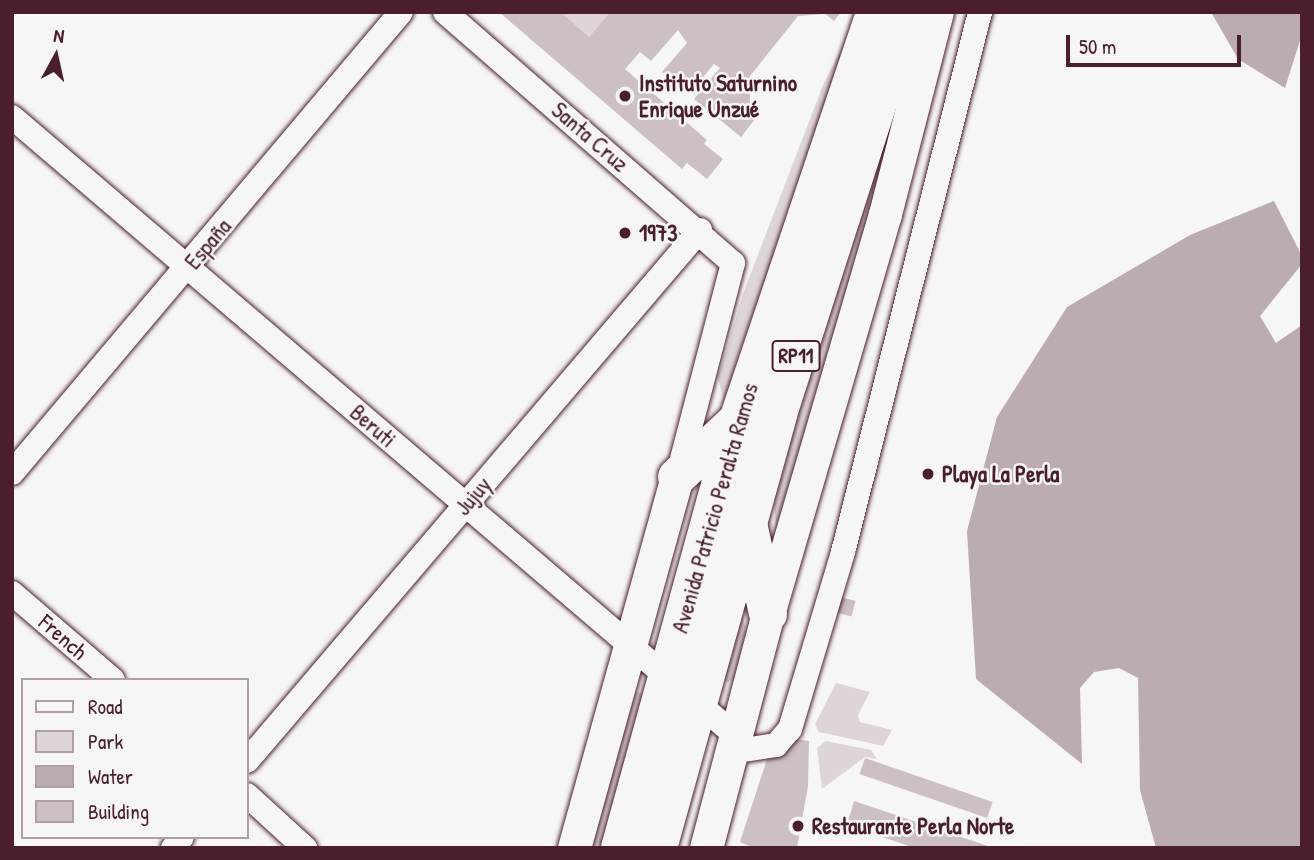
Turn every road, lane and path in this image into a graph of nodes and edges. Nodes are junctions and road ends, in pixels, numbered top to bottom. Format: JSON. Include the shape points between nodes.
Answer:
{"nodes":[{"id":1,"x":401,"y":12,"type":"edge"},
{"id":2,"x":445,"y":12,"type":"edge"},
{"id":3,"x":875,"y":12,"type":"edge"},
{"id":4,"x":907,"y":12,"type":"edge"},
{"id":5,"x":937,"y":12,"type":"edge"},
{"id":6,"x":980,"y":12,"type":"edge"},
{"id":7,"x":12,"y":117,"type":"edge"},
{"id":8,"x":700,"y":230,"type":"junction"},
{"id":9,"x":733,"y":263,"type":"joint"},
{"id":10,"x":189,"y":267,"type":"junction"},
{"id":11,"x":738,"y":419,"type":"junction"},
{"id":12,"x":12,"y":473,"type":"edge"},
{"id":13,"x":677,"y":477,"type":"junction"},
{"id":14,"x":465,"y":506,"type":"junction"},
{"id":15,"x":748,"y":523,"type":"junction"},
{"id":16,"x":12,"y":593,"type":"edge"},
{"id":17,"x":768,"y":614,"type":"junction"},
{"id":18,"x":628,"y":645,"type":"junction"},
{"id":19,"x":111,"y":678,"type":"edge"},
{"id":20,"x":666,"y":678,"type":"junction"},
{"id":21,"x":696,"y":704,"type":"junction"},
{"id":22,"x":733,"y":744,"type":"junction"},
{"id":23,"x":248,"y":760,"type":"edge"},
{"id":24,"x":248,"y":796,"type":"edge"},
{"id":25,"x":305,"y":848,"type":"edge"},
{"id":26,"x":574,"y":848,"type":"edge"},
{"id":27,"x":620,"y":848,"type":"edge"},
{"id":28,"x":657,"y":848,"type":"edge"},
{"id":29,"x":706,"y":848,"type":"edge"}],
"edges":[{"from":1,"to":10,"type":"street","name":"España"},
{"from":2,"to":8,"type":"street","name":"Santa Cruz"},
{"from":3,"to":11,"type":"main road","name":"Avenida Patricio Peralta Ramos","number":"RP11"},
{"from":4,"to":15,"type":"main road","name":"Avenida Patricio Peralta Ramos","number":"RP11","via":[[810,308]]},
{"from":5,"to":17,"type":"main road","via":[[885,214]]},
{"from":6,"to":22,"type":"street","via":[[850,526],[790,729],[776,745]]},
{"from":7,"to":10,"type":"street","name":"Beruti"},
{"from":8,"to":9,"type":"street","name":"Santa Cruz"},
{"from":8,"to":14,"type":"street","name":"Jujuy"},
{"from":9,"to":13,"type":"street","name":"Avenida Patricio Peralta Ramos"},
{"from":10,"to":12,"type":"street","name":"España"},
{"from":10,"to":14,"type":"street","name":"Beruti"},
{"from":11,"to":13,"type":"main road"},
{"from":11,"to":20,"type":"main road","name":"Avenida Patricio Peralta Ramos","number":"RP11"},
{"from":13,"to":18,"type":"main road","name":"Avenida Patricio Peralta Ramos"},
{"from":14,"to":18,"type":"street","name":"Beruti"},
{"from":14,"to":23,"type":"street","name":"Jujuy"},
{"from":15,"to":17,"type":"main road"},
{"from":15,"to":21,"type":"main road","name":"Avenida Patricio Peralta Ramos","number":"RP11"},
{"from":16,"to":19,"type":"street","name":"French"},
{"from":17,"to":22,"type":"main road"},
{"from":18,"to":20,"type":"street","name":"Beruti"},
{"from":18,"to":26,"type":"main road","name":"Avenida Patricio Peralta Ramos"},
{"from":20,"to":21,"type":"street","name":"Beruti"},
{"from":20,"to":27,"type":"main road","name":"Avenida Patricio Peralta Ramos","number":"RP11"},
{"from":21,"to":22,"type":"street","name":"Beruti"},
{"from":21,"to":28,"type":"main road","name":"Avenida Patricio Peralta Ramos","number":"RP11"},
{"from":22,"to":29,"type":"main road"},
{"from":24,"to":25,"type":"street"}]}
